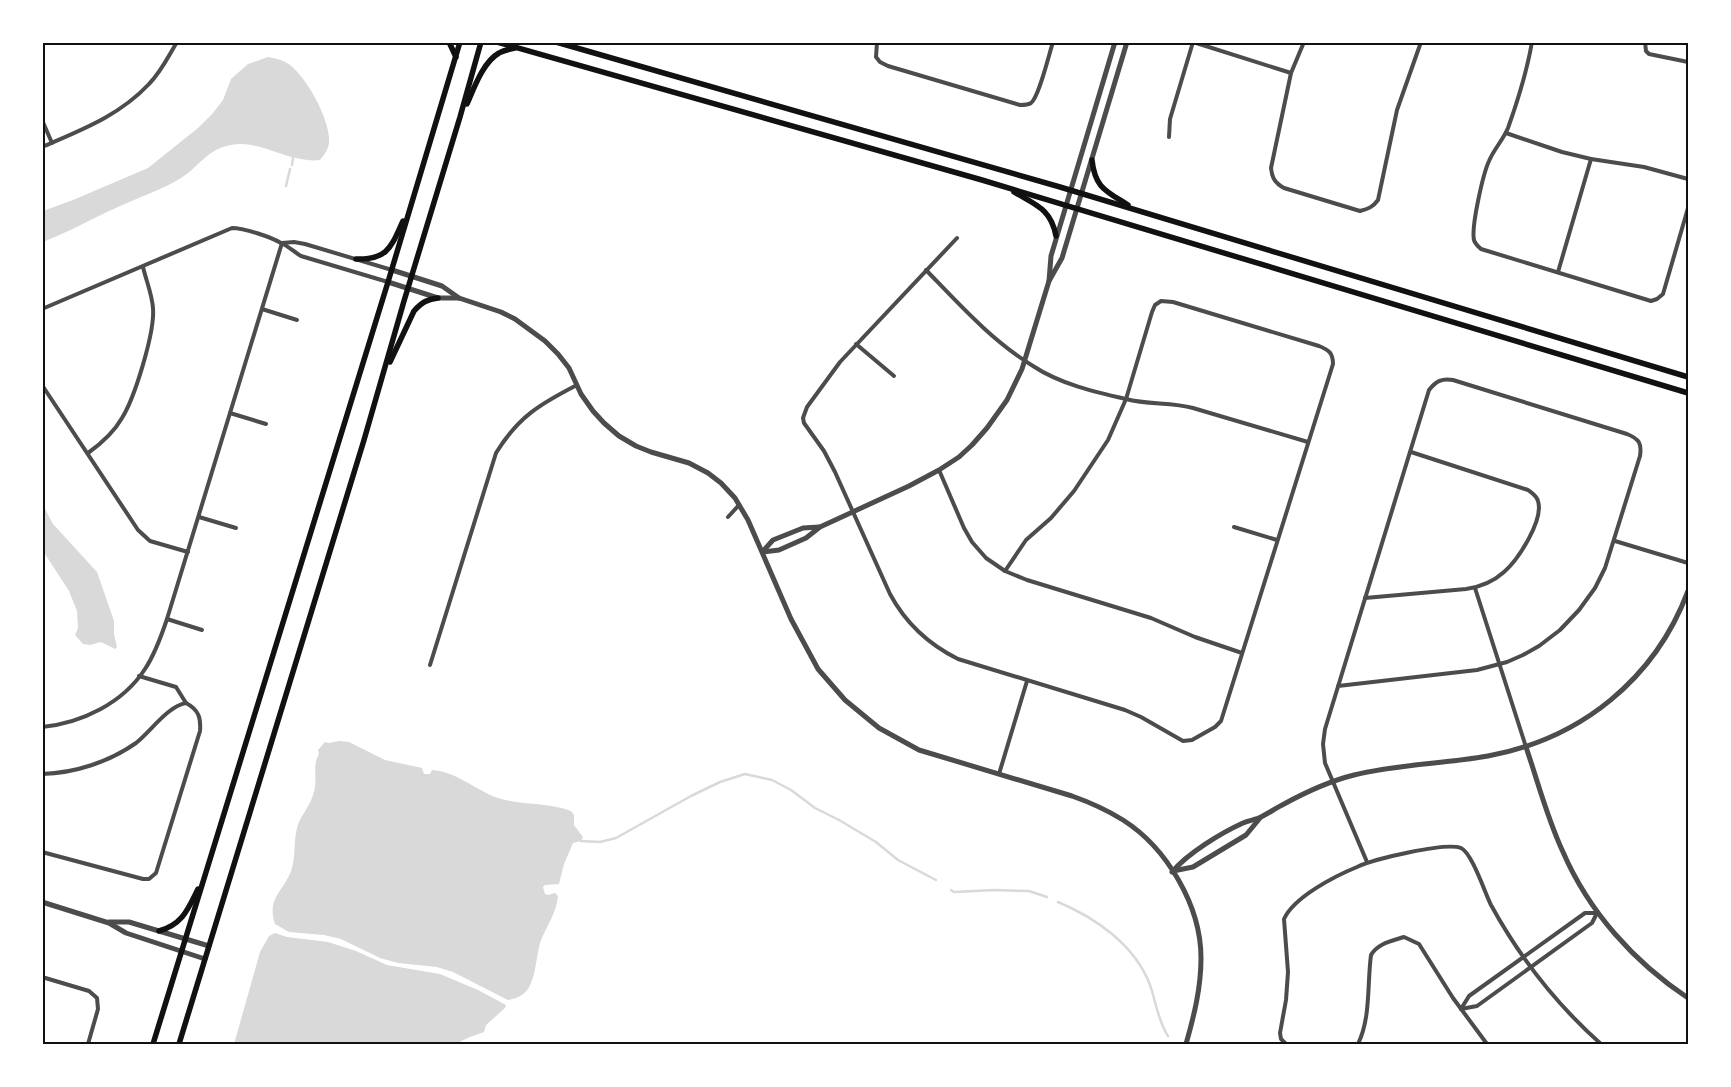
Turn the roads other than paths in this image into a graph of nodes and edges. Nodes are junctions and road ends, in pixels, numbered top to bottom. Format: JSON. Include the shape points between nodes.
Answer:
{"nodes":[{"id":1,"x":177,"y":42,"type":"edge"},
{"id":2,"x":449,"y":42,"type":"edge"},
{"id":3,"x":460,"y":42,"type":"edge"},
{"id":4,"x":481,"y":42,"type":"edge"},
{"id":5,"x":497,"y":42,"type":"edge"},
{"id":6,"x":556,"y":42,"type":"edge"},
{"id":7,"x":877,"y":42,"type":"edge"},
{"id":8,"x":1053,"y":42,"type":"edge"},
{"id":9,"x":1115,"y":42,"type":"edge"},
{"id":10,"x":1127,"y":42,"type":"edge"},
{"id":11,"x":1304,"y":42,"type":"edge"},
{"id":12,"x":1421,"y":42,"type":"edge"},
{"id":13,"x":1532,"y":42,"type":"edge"},
{"id":14,"x":1645,"y":42,"type":"edge"},
{"id":15,"x":1193,"y":43,"type":"edge"},
{"id":16,"x":515,"y":48,"type":"junction"},
{"id":17,"x":456,"y":57,"type":"junction"},
{"id":18,"x":1688,"y":62,"type":"edge"},
{"id":19,"x":1291,"y":73,"type":"junction"},
{"id":20,"x":460,"y":117,"type":"junction"},
{"id":21,"x":42,"y":120,"type":"edge"},
{"id":22,"x":1506,"y":132,"type":"junction"},
{"id":23,"x":1169,"y":137,"type":"dead end"},
{"id":24,"x":52,"y":143,"type":"junction"},
{"id":25,"x":42,"y":147,"type":"edge"},
{"id":26,"x":1591,"y":159,"type":"junction"},
{"id":27,"x":1092,"y":160,"type":"junction"},
{"id":28,"x":1688,"y":179,"type":"edge"},
{"id":29,"x":1008,"y":188,"type":"junction"},
{"id":30,"x":1070,"y":190,"type":"junction"},
{"id":31,"x":1082,"y":194,"type":"junction"},
{"id":32,"x":1066,"y":205,"type":"junction"},
{"id":33,"x":411,"y":206,"type":"junction"},
{"id":34,"x":1688,"y":208,"type":"edge"},
{"id":35,"x":1077,"y":209,"type":"junction"},
{"id":36,"x":1137,"y":210,"type":"junction"},
{"id":37,"x":1056,"y":236,"type":"junction"},
{"id":38,"x":957,"y":238,"type":"dead end"},
{"id":39,"x":282,"y":243,"type":"junction"},
{"id":40,"x":356,"y":259,"type":"junction"},
{"id":41,"x":142,"y":267,"type":"junction"},
{"id":42,"x":392,"y":270,"type":"junction"},
{"id":43,"x":926,"y":270,"type":"junction"},
{"id":44,"x":1558,"y":272,"type":"junction"},
{"id":45,"x":412,"y":276,"type":"junction"},
{"id":46,"x":1049,"y":281,"type":"junction"},
{"id":47,"x":388,"y":282,"type":"junction"},
{"id":48,"x":408,"y":288,"type":"junction"},
{"id":49,"x":438,"y":298,"type":"junction"},
{"id":50,"x":459,"y":298,"type":"junction"},
{"id":51,"x":262,"y":309,"type":"junction"},
{"id":52,"x":42,"y":310,"type":"edge"},
{"id":53,"x":297,"y":320,"type":"dead end"},
{"id":54,"x":856,"y":344,"type":"junction"},
{"id":55,"x":1025,"y":360,"type":"junction"},
{"id":56,"x":894,"y":376,"type":"dead end"},
{"id":57,"x":1688,"y":377,"type":"edge"},
{"id":58,"x":381,"y":382,"type":"junction"},
{"id":59,"x":577,"y":384,"type":"junction"},
{"id":60,"x":42,"y":385,"type":"edge"},
{"id":61,"x":1688,"y":395,"type":"edge"},
{"id":62,"x":1126,"y":399,"type":"junction"},
{"id":63,"x":230,"y":413,"type":"junction"},
{"id":64,"x":266,"y":424,"type":"dead end"},
{"id":65,"x":1308,"y":442,"type":"junction"},
{"id":66,"x":1411,"y":452,"type":"junction"},
{"id":67,"x":88,"y":453,"type":"junction"},
{"id":68,"x":939,"y":470,"type":"junction"},
{"id":69,"x":739,"y":505,"type":"junction"},
{"id":70,"x":853,"y":511,"type":"junction"},
{"id":71,"x":199,"y":517,"type":"junction"},
{"id":72,"x":728,"y":517,"type":"dead end"},
{"id":73,"x":820,"y":527,"type":"junction"},
{"id":74,"x":1234,"y":527,"type":"dead end"},
{"id":75,"x":236,"y":528,"type":"dead end"},
{"id":76,"x":1277,"y":540,"type":"junction"},
{"id":77,"x":1615,"y":541,"type":"junction"},
{"id":78,"x":188,"y":552,"type":"junction"},
{"id":79,"x":763,"y":552,"type":"junction"},
{"id":80,"x":1688,"y":563,"type":"edge"},
{"id":81,"x":1005,"y":571,"type":"junction"},
{"id":82,"x":1475,"y":588,"type":"junction"},
{"id":83,"x":1688,"y":591,"type":"edge"},
{"id":84,"x":1366,"y":598,"type":"junction"},
{"id":85,"x":167,"y":619,"type":"junction"},
{"id":86,"x":202,"y":630,"type":"dead end"},
{"id":87,"x":1242,"y":653,"type":"junction"},
{"id":88,"x":430,"y":664,"type":"dead end"},
{"id":89,"x":1499,"y":664,"type":"junction"},
{"id":90,"x":139,"y":676,"type":"junction"},
{"id":91,"x":1027,"y":680,"type":"junction"},
{"id":92,"x":1338,"y":686,"type":"junction"},
{"id":93,"x":186,"y":703,"type":"junction"},
{"id":94,"x":42,"y":727,"type":"edge"},
{"id":95,"x":1526,"y":747,"type":"junction"},
{"id":96,"x":42,"y":774,"type":"edge"},
{"id":97,"x":999,"y":774,"type":"junction"},
{"id":98,"x":1332,"y":782,"type":"junction"},
{"id":99,"x":1260,"y":818,"type":"junction"},
{"id":100,"x":42,"y":852,"type":"edge"},
{"id":101,"x":1366,"y":862,"type":"junction"},
{"id":102,"x":1172,"y":872,"type":"junction"},
{"id":103,"x":206,"y":873,"type":"junction"},
{"id":104,"x":42,"y":902,"type":"edge"},
{"id":105,"x":1597,"y":913,"type":"junction"},
{"id":106,"x":109,"y":922,"type":"junction"},
{"id":107,"x":159,"y":930,"type":"junction"},
{"id":108,"x":186,"y":939,"type":"junction"},
{"id":109,"x":209,"y":946,"type":"junction"},
{"id":110,"x":182,"y":951,"type":"junction"},
{"id":111,"x":1523,"y":958,"type":"junction"},
{"id":112,"x":205,"y":959,"type":"junction"},
{"id":113,"x":1530,"y":968,"type":"junction"},
{"id":114,"x":42,"y":977,"type":"edge"},
{"id":115,"x":1688,"y":998,"type":"edge"},
{"id":116,"x":1461,"y":1009,"type":"junction"},
{"id":117,"x":88,"y":1044,"type":"edge"},
{"id":118,"x":153,"y":1044,"type":"edge"},
{"id":119,"x":179,"y":1044,"type":"edge"},
{"id":120,"x":1186,"y":1044,"type":"edge"},
{"id":121,"x":1286,"y":1044,"type":"edge"},
{"id":122,"x":1358,"y":1044,"type":"edge"},
{"id":123,"x":1487,"y":1044,"type":"edge"},
{"id":124,"x":1602,"y":1044,"type":"edge"}],
"edges":[{"from":1,"to":24,"type":"street","via":[[158,74],[128,103],[99,122]]},
{"from":2,"to":17,"type":"main road"},
{"from":3,"to":17,"type":"main road"},
{"from":4,"to":20,"type":"main road"},
{"from":5,"to":16,"type":"main road"},
{"from":6,"to":30,"type":"main road"},
{"from":7,"to":8,"type":"street","via":[[876,57],[888,66],[1020,105],[1035,99]]},
{"from":9,"to":30,"type":"street"},
{"from":10,"to":27,"type":"street"},
{"from":11,"to":19,"type":"street"},
{"from":12,"to":19,"type":"street","via":[[1397,110],[1380,194],[1368,210],[1360,211],[1284,188],[1274,180],[1271,168]]},
{"from":13,"to":22,"type":"street"},
{"from":14,"to":18,"type":"street","via":[[1649,54]]},
{"from":15,"to":19,"type":"street"},
{"from":15,"to":23,"type":"street","via":[[1170,119]]},
{"from":16,"to":20,"type":"main road","via":[[498,53],[486,67]]},
{"from":16,"to":29,"type":"main road"},
{"from":17,"to":33,"type":"main road"},
{"from":20,"to":45,"type":"main road"},
{"from":21,"to":24,"type":"street"},
{"from":22,"to":26,"type":"street"},
{"from":22,"to":44,"type":"street","via":[[1484,173],[1474,240],[1481,249]]},
{"from":24,"to":25,"type":"street"},
{"from":26,"to":28,"type":"street","via":[[1644,167]]},
{"from":26,"to":44,"type":"street"},
{"from":27,"to":31,"type":"street"},
{"from":27,"to":36,"type":"main road","via":[[1097,182]]},
{"from":29,"to":32,"type":"main road"},
{"from":29,"to":37,"type":"main road","via":[[1049,215]]},
{"from":30,"to":31,"type":"main road"},
{"from":30,"to":32,"type":"street"},
{"from":31,"to":35,"type":"street"},
{"from":31,"to":36,"type":"main road"},
{"from":32,"to":35,"type":"main road"},
{"from":32,"to":37,"type":"street"},
{"from":33,"to":40,"type":"main road","via":[[394,240],[382,254],[375,259]]},
{"from":33,"to":42,"type":"main road"},
{"from":34,"to":44,"type":"street","via":[[1662,294],[1657,299],[1651,301]]},
{"from":35,"to":46,"type":"street","via":[[1062,258]]},
{"from":35,"to":61,"type":"main road"},
{"from":36,"to":57,"type":"main road"},
{"from":37,"to":46,"type":"street","via":[[1049,263]]},
{"from":38,"to":43,"type":"street"},
{"from":39,"to":40,"type":"street","via":[[305,244]]},
{"from":39,"to":41,"type":"street","via":[[232,228]]},
{"from":39,"to":47,"type":"street","via":[[301,256]]},
{"from":39,"to":51,"type":"street"},
{"from":40,"to":42,"type":"street"},
{"from":41,"to":52,"type":"street"},
{"from":41,"to":67,"type":"street","via":[[153,309],[143,361],[122,418],[102,443]]},
{"from":42,"to":45,"type":"street"},
{"from":42,"to":47,"type":"main road"},
{"from":43,"to":54,"type":"street"},
{"from":43,"to":55,"type":"street","via":[[999,341]]},
{"from":45,"to":48,"type":"main road"},
{"from":45,"to":50,"type":"street","via":[[442,286]]},
{"from":46,"to":55,"type":"street"},
{"from":47,"to":48,"type":"street"},
{"from":47,"to":103,"type":"main road"},
{"from":48,"to":49,"type":"street"},
{"from":48,"to":58,"type":"main road"},
{"from":49,"to":50,"type":"street"},
{"from":49,"to":58,"type":"main road","via":[[429,299],[414,311]]},
{"from":50,"to":59,"type":"street","via":[[501,312],[529,328],[558,354]]},
{"from":51,"to":53,"type":"street"},
{"from":51,"to":63,"type":"street"},
{"from":54,"to":56,"type":"street"},
{"from":54,"to":70,"type":"street","via":[[806,407],[803,418],[824,451]]},
{"from":55,"to":62,"type":"street","via":[[1062,381]]},
{"from":55,"to":68,"type":"street","via":[[1016,383],[987,428]]},
{"from":58,"to":109,"type":"main road"},
{"from":59,"to":69,"type":"street","via":[[592,410],[619,436],[636,446],[689,463],[708,473]]},
{"from":59,"to":88,"type":"street","via":[[525,416],[496,453]]},
{"from":60,"to":67,"type":"street"},
{"from":62,"to":65,"type":"street","via":[[1178,404]]},
{"from":62,"to":65,"type":"street","via":[[1155,305],[1160,300],[1173,302],[1330,351],[1333,364]]},
{"from":62,"to":81,"type":"street","via":[[1108,440],[1089,471],[1062,506],[1026,540]]},
{"from":63,"to":64,"type":"street"},
{"from":63,"to":71,"type":"street"},
{"from":65,"to":76,"type":"street"},
{"from":66,"to":77,"type":"street","via":[[1429,390],[1435,382],[1446,379],[1628,434],[1637,438],[1642,448]]},
{"from":66,"to":82,"type":"street","via":[[1535,495],[1539,510],[1532,532],[1516,560],[1495,579]]},
{"from":66,"to":84,"type":"street"},
{"from":67,"to":78,"type":"street","via":[[142,535],[150,541]]},
{"from":68,"to":70,"type":"street"},
{"from":68,"to":81,"type":"street","via":[[972,542],[986,558]]},
{"from":69,"to":72,"type":"street"},
{"from":69,"to":79,"type":"street"},
{"from":70,"to":73,"type":"street"},
{"from":70,"to":91,"type":"street","via":[[890,594],[912,626],[942,651],[958,659]]},
{"from":71,"to":75,"type":"street"},
{"from":71,"to":78,"type":"street"},
{"from":73,"to":79,"type":"street","via":[[806,538],[779,550]]},
{"from":73,"to":79,"type":"street","via":[[803,528],[773,540]]},
{"from":74,"to":76,"type":"street"},
{"from":76,"to":87,"type":"street"},
{"from":77,"to":80,"type":"street"},
{"from":77,"to":89,"type":"street","via":[[1595,588],[1579,610],[1539,646]]},
{"from":78,"to":85,"type":"street"},
{"from":79,"to":97,"type":"street","via":[[810,657],[851,706],[879,728],[919,750]]},
{"from":81,"to":87,"type":"street","via":[[1151,618],[1195,638]]},
{"from":82,"to":84,"type":"street"},
{"from":82,"to":89,"type":"street"},
{"from":83,"to":95,"type":"street","via":[[1673,627],[1662,643],[1648,663],[1615,697],[1565,731]]},
{"from":84,"to":92,"type":"street"},
{"from":85,"to":86,"type":"street"},
{"from":85,"to":90,"type":"street","via":[[154,654]]},
{"from":87,"to":91,"type":"street","via":[[1219,725],[1187,741],[1125,710]]},
{"from":89,"to":92,"type":"street","via":[[1477,670]]},
{"from":89,"to":95,"type":"street"},
{"from":90,"to":93,"type":"street","via":[[176,687]]},
{"from":90,"to":94,"type":"street","via":[[116,698],[85,717]]},
{"from":91,"to":97,"type":"street"},
{"from":92,"to":98,"type":"street","via":[[1323,744],[1325,764]]},
{"from":93,"to":96,"type":"street","via":[[173,708],[135,743],[106,759],[69,772]]},
{"from":93,"to":100,"type":"street","via":[[198,712],[200,731],[156,873],[150,879],[143,879]]},
{"from":95,"to":98,"type":"street","via":[[1488,756],[1403,766]]},
{"from":95,"to":105,"type":"street","via":[[1562,851]]},
{"from":97,"to":102,"type":"street","via":[[1072,796],[1116,816],[1139,832]]},
{"from":98,"to":99,"type":"street"},
{"from":98,"to":101,"type":"street"},
{"from":99,"to":102,"type":"street","via":[[1240,824],[1187,856]]},
{"from":99,"to":102,"type":"street","via":[[1246,835],[1193,867]]},
{"from":101,"to":111,"type":"street","via":[[1416,851],[1461,848],[1468,854],[1490,903]]},
{"from":101,"to":121,"type":"street","via":[[1323,883],[1284,919],[1287,981],[1280,1033]]},
{"from":102,"to":120,"type":"street","via":[[1192,910],[1201,957],[1200,988]]},
{"from":103,"to":107,"type":"main road","via":[[182,918],[173,926]]},
{"from":103,"to":108,"type":"main road"},
{"from":104,"to":106,"type":"street"},
{"from":105,"to":111,"type":"street","via":[[1585,913]]},
{"from":105,"to":113,"type":"street","via":[[1592,923]]},
{"from":105,"to":115,"type":"street","via":[[1647,968]]},
{"from":106,"to":107,"type":"street","via":[[129,922]]},
{"from":106,"to":110,"type":"street","via":[[126,933]]},
{"from":107,"to":108,"type":"street"},
{"from":108,"to":109,"type":"street"},
{"from":108,"to":110,"type":"main road"},
{"from":109,"to":112,"type":"main road"},
{"from":110,"to":112,"type":"street"},
{"from":110,"to":118,"type":"main road"},
{"from":111,"to":113,"type":"street"},
{"from":111,"to":116,"type":"street","via":[[1469,996]]},
{"from":112,"to":119,"type":"main road"},
{"from":113,"to":116,"type":"street","via":[[1478,1006]]},
{"from":113,"to":124,"type":"street","via":[[1560,1004]]},
{"from":114,"to":117,"type":"street","via":[[89,991],[97,998],[98,1010]]},
{"from":116,"to":122,"type":"street","via":[[1418,944],[1404,938],[1382,944],[1371,955],[1366,1020]]},
{"from":116,"to":123,"type":"street"}]}
